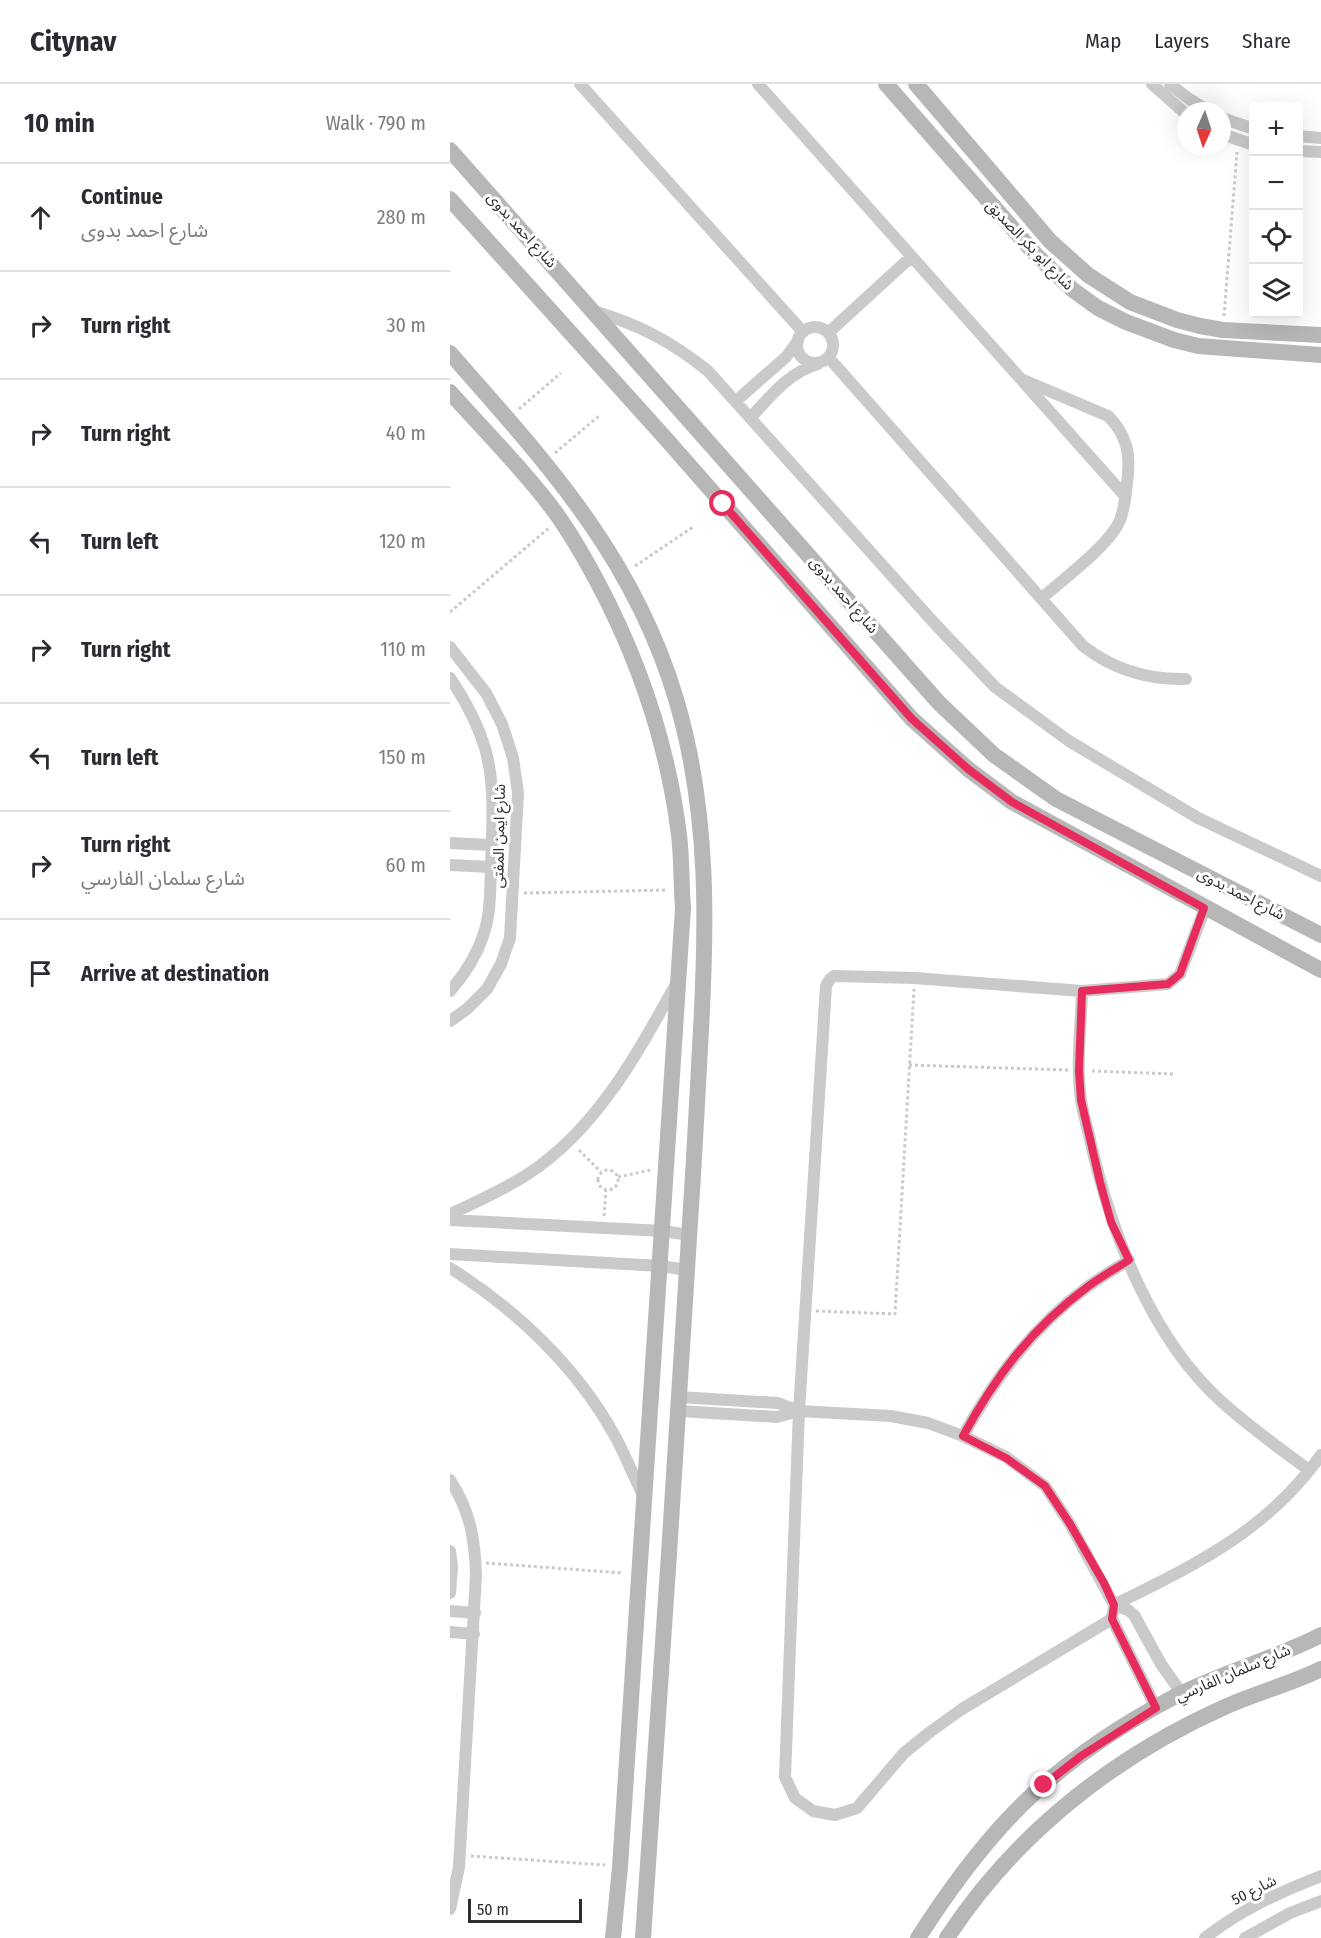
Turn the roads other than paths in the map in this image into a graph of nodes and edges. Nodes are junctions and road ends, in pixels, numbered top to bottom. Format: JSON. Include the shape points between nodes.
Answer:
{"nodes":[{"id":1,"x":580,"y":84,"type":"edge"},
{"id":2,"x":758,"y":84,"type":"edge"},
{"id":3,"x":916,"y":84,"type":"edge"},
{"id":4,"x":1152,"y":84,"type":"edge"},
{"id":5,"x":1170,"y":84,"type":"edge"},
{"id":6,"x":893,"y":86,"type":"edge"},
{"id":7,"x":1194,"y":102,"type":"edge"},
{"id":8,"x":1177,"y":106,"type":"edge"},
{"id":9,"x":1231,"y":121,"type":"edge"},
{"id":10,"x":1249,"y":127,"type":"edge"},
{"id":11,"x":1303,"y":136,"type":"edge"},
{"id":12,"x":1231,"y":138,"type":"edge"},
{"id":13,"x":1321,"y":138,"type":"edge"},
{"id":14,"x":1249,"y":144,"type":"edge"},
{"id":15,"x":450,"y":150,"type":"edge"},
{"id":16,"x":1303,"y":151,"type":"edge"},
{"id":17,"x":1321,"y":152,"type":"edge"},
{"id":18,"x":450,"y":199,"type":"edge"},
{"id":19,"x":911,"y":257,"type":"junction"},
{"id":20,"x":594,"y":311,"type":"junction"},
{"id":21,"x":828,"y":333,"type":"junction"},
{"id":22,"x":1321,"y":335,"type":"edge"},
{"id":23,"x":800,"y":336,"type":"junction"},
{"id":24,"x":450,"y":354,"type":"edge"},
{"id":25,"x":1321,"y":355,"type":"edge"},
{"id":26,"x":829,"y":358,"type":"junction"},
{"id":27,"x":818,"y":364,"type":"junction"},
{"id":28,"x":1018,"y":378,"type":"junction"},
{"id":29,"x":450,"y":392,"type":"edge"},
{"id":30,"x":736,"y":402,"type":"junction"},
{"id":31,"x":750,"y":418,"type":"junction"},
{"id":32,"x":1125,"y":496,"type":"junction"},
{"id":33,"x":1042,"y":598,"type":"junction"},
{"id":34,"x":450,"y":647,"type":"edge"},
{"id":35,"x":450,"y":678,"type":"edge"},
{"id":36,"x":1186,"y":679,"type":"dead end"},
{"id":37,"x":450,"y":843,"type":"edge"},
{"id":38,"x":492,"y":845,"type":"junction"},
{"id":39,"x":450,"y":865,"type":"edge"},
{"id":40,"x":491,"y":867,"type":"junction"},
{"id":41,"x":1321,"y":876,"type":"edge"},
{"id":42,"x":1204,"y":908,"type":"junction"},
{"id":43,"x":1321,"y":935,"type":"edge"},
{"id":44,"x":1321,"y":970,"type":"edge"},
{"id":45,"x":678,"y":980,"type":"junction"},
{"id":46,"x":450,"y":991,"type":"edge"},
{"id":47,"x":1082,"y":991,"type":"junction"},
{"id":48,"x":450,"y":1021,"type":"edge"},
{"id":49,"x":450,"y":1214,"type":"edge"},
{"id":50,"x":450,"y":1220,"type":"edge"},
{"id":51,"x":663,"y":1232,"type":"junction"},
{"id":52,"x":689,"y":1235,"type":"junction"},
{"id":53,"x":450,"y":1254,"type":"edge"},
{"id":54,"x":1129,"y":1260,"type":"junction"},
{"id":55,"x":660,"y":1266,"type":"junction"},
{"id":56,"x":450,"y":1268,"type":"edge"},
{"id":57,"x":688,"y":1269,"type":"junction"},
{"id":58,"x":679,"y":1404,"type":"junction"},
{"id":59,"x":799,"y":1411,"type":"junction"},
{"id":60,"x":963,"y":1436,"type":"junction"},
{"id":61,"x":1321,"y":1455,"type":"edge"},
{"id":62,"x":1309,"y":1470,"type":"junction"},
{"id":63,"x":450,"y":1480,"type":"edge"},
{"id":64,"x":644,"y":1498,"type":"junction"},
{"id":65,"x":450,"y":1551,"type":"edge"},
{"id":66,"x":450,"y":1593,"type":"edge"},
{"id":67,"x":1114,"y":1605,"type":"junction"},
{"id":68,"x":450,"y":1611,"type":"edge"},
{"id":69,"x":475,"y":1613,"type":"junction"},
{"id":70,"x":1112,"y":1619,"type":"junction"},
{"id":71,"x":450,"y":1632,"type":"edge"},
{"id":72,"x":474,"y":1634,"type":"junction"},
{"id":73,"x":1321,"y":1635,"type":"edge"},
{"id":74,"x":1321,"y":1669,"type":"edge"},
{"id":75,"x":1321,"y":1678,"type":"edge"},
{"id":76,"x":1299,"y":1680,"type":"junction"},
{"id":77,"x":1182,"y":1694,"type":"junction"},
{"id":78,"x":1156,"y":1708,"type":"junction"},
{"id":79,"x":1321,"y":1876,"type":"edge"},
{"id":80,"x":1321,"y":1900,"type":"edge"},
{"id":81,"x":450,"y":1909,"type":"edge"},
{"id":82,"x":613,"y":1938,"type":"edge"},
{"id":83,"x":643,"y":1938,"type":"edge"},
{"id":84,"x":918,"y":1938,"type":"edge"},
{"id":85,"x":947,"y":1938,"type":"edge"},
{"id":86,"x":1205,"y":1938,"type":"edge"},
{"id":87,"x":1245,"y":1938,"type":"edge"}],
"edges":[{"from":1,"to":23,"type":"street"},
{"from":2,"to":19,"type":"street"},
{"from":3,"to":22,"type":"street","name":"شارع ابو بكر الصديق","via":[[1050,241],[1088,275],[1139,305],[1200,326]]},
{"from":4,"to":8,"type":"street"},
{"from":5,"to":7,"type":"street"},
{"from":6,"to":25,"type":"street","name":"شارع ابو بكر الصديق","via":[[1037,256],[1098,308],[1126,322],[1198,346]]},
{"from":9,"to":10,"type":"street"},
{"from":11,"to":13,"type":"street"},
{"from":12,"to":14,"type":"street"},
{"from":15,"to":20,"type":"street","name":"شارع احمد بدوى"},
{"from":16,"to":17,"type":"street"},
{"from":18,"to":42,"type":"street","name":"شارع احمد بدوى","via":[[912,719],[1012,802]]},
{"from":19,"to":21,"type":"street"},
{"from":19,"to":28,"type":"street"},
{"from":20,"to":30,"type":"street","via":[[625,320],[682,351],[708,371]]},
{"from":20,"to":43,"type":"street","name":"شارع احمد بدوى","via":[[939,703],[994,755],[1056,799]]},
{"from":21,"to":23,"type":"street","via":[[817,327]]},
{"from":21,"to":26,"type":"street","via":[[834,344]]},
{"from":23,"to":27,"type":"street","via":[[800,356]]},
{"from":23,"to":30,"type":"street","via":[[786,357]]},
{"from":24,"to":52,"type":"street","via":[[545,462],[602,538],[656,642],[676,698],[700,811],[705,889],[706,952]]},
{"from":26,"to":27,"type":"street"},
{"from":26,"to":33,"type":"street"},
{"from":27,"to":31,"type":"street","via":[[792,376]]},
{"from":28,"to":32,"type":"street"},
{"from":28,"to":32,"type":"street","via":[[1096,410],[1117,425],[1128,449]]},
{"from":29,"to":45,"type":"street","via":[[560,519],[613,611],[635,661],[667,764],[679,836],[683,908]]},
{"from":30,"to":31,"type":"street"},
{"from":31,"to":41,"type":"street","via":[[995,687],[1069,741],[1198,818]]},
{"from":32,"to":33,"type":"street","via":[[1112,533]]},
{"from":33,"to":36,"type":"street","via":[[1083,646],[1107,662],[1137,675]]},
{"from":34,"to":48,"type":"street","name":"شارع ايمن المفتى","via":[[486,693],[502,724],[513,758],[518,793],[510,938],[487,988]]},
{"from":35,"to":38,"type":"street","name":"شارع ايمن المفتى","via":[[463,697],[486,750],[491,778]]},
{"from":37,"to":38,"type":"street"},
{"from":38,"to":40,"type":"street","name":"شارع ايمن المفتى"},
{"from":39,"to":40,"type":"street"},
{"from":40,"to":46,"type":"street","name":"شارع ايمن المفتى","via":[[490,908],[484,934],[462,978]]},
{"from":42,"to":44,"type":"street","name":"شارع احمد بدوى"},
{"from":42,"to":47,"type":"street","via":[[1175,980],[1168,984]]},
{"from":45,"to":49,"type":"street","via":[[608,1097],[569,1140],[529,1173]]},
{"from":45,"to":51,"type":"street"},
{"from":47,"to":54,"type":"street","via":[[1081,1100],[1111,1222]]},
{"from":47,"to":59,"type":"street","via":[[915,978],[834,976],[827,982]]},
{"from":50,"to":51,"type":"street"},
{"from":51,"to":52,"type":"street"},
{"from":51,"to":55,"type":"street"},
{"from":52,"to":57,"type":"street"},
{"from":53,"to":55,"type":"street"},
{"from":54,"to":60,"type":"street","via":[[1049,1318],[987,1393]]},
{"from":54,"to":62,"type":"street","via":[[1146,1300],[1193,1371],[1222,1403]]},
{"from":55,"to":57,"type":"street"},
{"from":55,"to":64,"type":"street"},
{"from":56,"to":64,"type":"street","via":[[482,1288],[533,1331],[578,1382],[615,1437]]},
{"from":57,"to":58,"type":"street"},
{"from":58,"to":59,"type":"street","via":[[777,1417]]},
{"from":58,"to":83,"type":"street"},
{"from":59,"to":60,"type":"street","via":[[891,1416]]},
{"from":59,"to":70,"type":"street","via":[[785,1777],[795,1798],[813,1811],[836,1815],[857,1808],[904,1753],[930,1732]]},
{"from":60,"to":67,"type":"street","via":[[1006,1458],[1045,1486]]},
{"from":61,"to":62,"type":"street"},
{"from":62,"to":67,"type":"street","via":[[1271,1512],[1218,1551]]},
{"from":63,"to":69,"type":"street","via":[[470,1520],[476,1547]]},
{"from":64,"to":82,"type":"street"},
{"from":65,"to":66,"type":"street"},
{"from":67,"to":70,"type":"street"},
{"from":67,"to":77,"type":"street","via":[[1134,1615]]},
{"from":68,"to":69,"type":"street"},
{"from":69,"to":72,"type":"street"},
{"from":70,"to":78,"type":"street"},
{"from":71,"to":72,"type":"street"},
{"from":72,"to":81,"type":"street","via":[[460,1855]]},
{"from":73,"to":77,"type":"street","name":"شارع سلمان الفارسي"},
{"from":74,"to":76,"type":"street","name":"شارع سلمان الفارسي"},
{"from":75,"to":76,"type":"street"},
{"from":76,"to":85,"type":"street","name":"شارع سلمان الفارسي","via":[[1229,1705],[1162,1738],[1100,1778],[1042,1824],[1000,1866]]},
{"from":77,"to":78,"type":"street","name":"شارع سلمان الفارسي"},
{"from":78,"to":84,"type":"street","name":"شارع سلمان الفارسي","via":[[1081,1756],[1009,1817]]},
{"from":79,"to":86,"type":"street","name":"شارع 50","via":[[1235,1916]]},
{"from":80,"to":87,"type":"street"}]}
